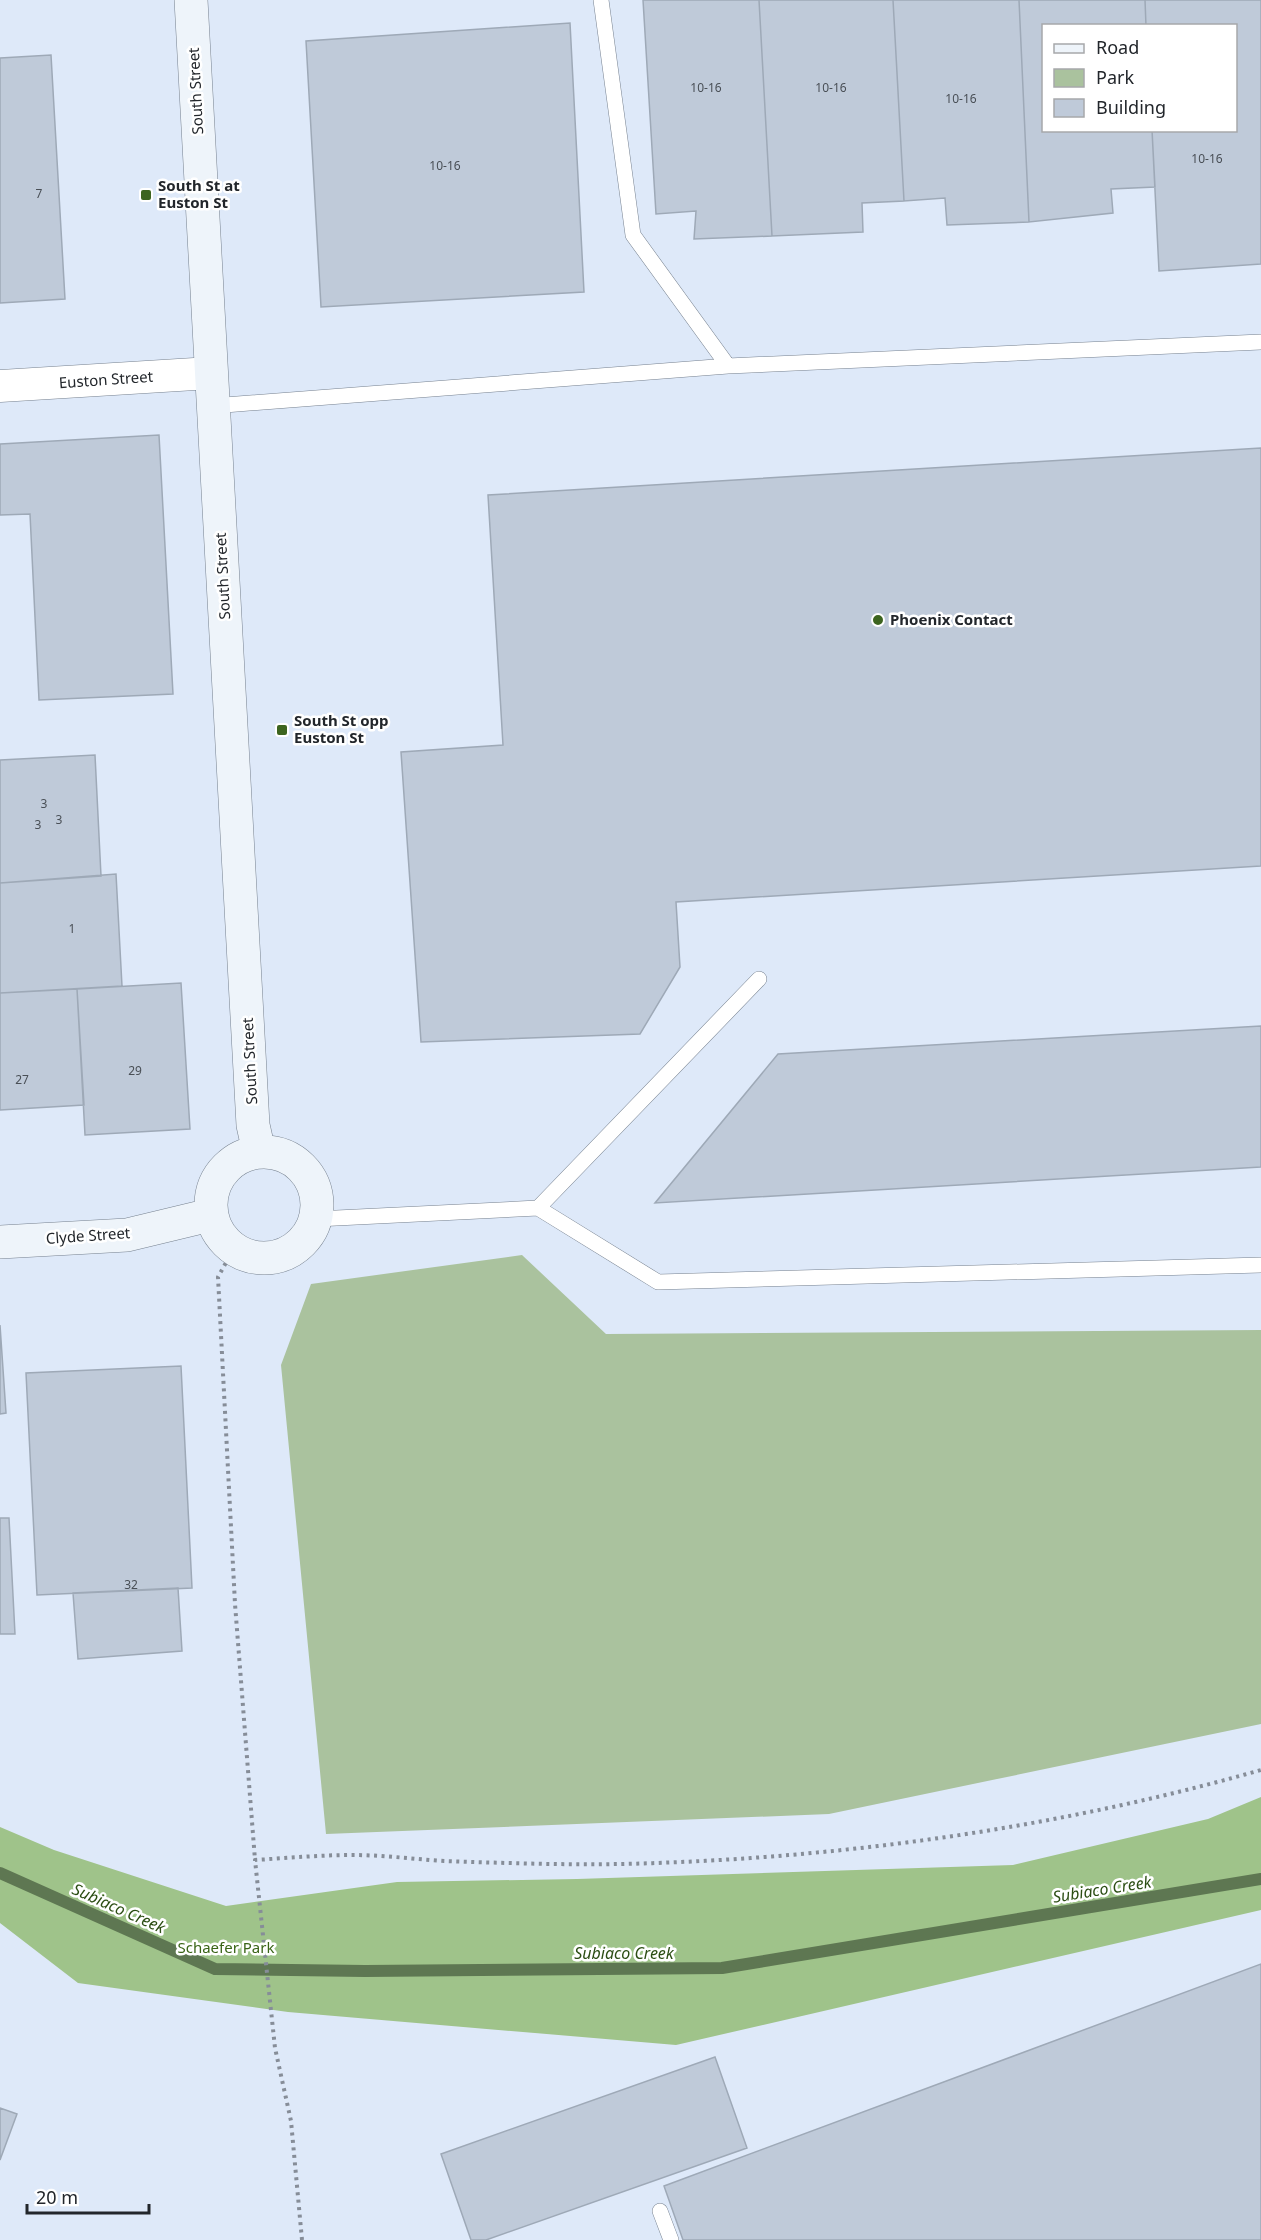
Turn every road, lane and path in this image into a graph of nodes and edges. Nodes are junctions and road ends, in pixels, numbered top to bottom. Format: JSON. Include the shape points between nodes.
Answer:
{"nodes":[{"id":1,"x":191,"y":0,"type":"edge"},
{"id":2,"x":601,"y":0,"type":"edge"},
{"id":3,"x":1261,"y":342,"type":"edge"},
{"id":4,"x":728,"y":366,"type":"junction"},
{"id":5,"x":211,"y":373,"type":"junction"},
{"id":6,"x":0,"y":386,"type":"edge"},
{"id":7,"x":212,"y":406,"type":"junction"},
{"id":8,"x":759,"y":979,"type":"dead end"},
{"id":9,"x":259,"y":1152,"type":"junction"},
{"id":10,"x":538,"y":1208,"type":"junction"},
{"id":11,"x":210,"y":1215,"type":"junction"},
{"id":12,"x":316,"y":1219,"type":"junction"},
{"id":13,"x":0,"y":1242,"type":"edge"},
{"id":14,"x":233,"y":1250,"type":"junction"},
{"id":15,"x":1261,"y":1265,"type":"edge"},
{"id":16,"x":1261,"y":1770,"type":"edge"},
{"id":17,"x":255,"y":1860,"type":"junction"},
{"id":18,"x":660,"y":2211,"type":"dead end"},
{"id":19,"x":302,"y":2240,"type":"edge"},
{"id":20,"x":671,"y":2240,"type":"edge"}],
"edges":[{"from":1,"to":5,"type":"street","name":"South Street"},
{"from":2,"to":4,"type":"lane","via":[[633,235]]},
{"from":3,"to":4,"type":"lane"},
{"from":4,"to":7,"type":"lane"},
{"from":5,"to":6,"type":"street","name":"Euston Street"},
{"from":5,"to":7,"type":"street","name":"South Street"},
{"from":7,"to":9,"type":"street","name":"South Street","via":[[253,1125]]},
{"from":8,"to":10,"type":"lane"},
{"from":9,"to":11,"type":"street","via":[[237,1159],[223,1171],[211,1195]]},
{"from":9,"to":12,"type":"street","via":[[278,1154],[302,1167],[315,1192]]},
{"from":10,"to":12,"type":"lane"},
{"from":10,"to":15,"type":"lane","via":[[658,1282]]},
{"from":11,"to":13,"type":"street","name":"Clyde Street","via":[[127,1235]]},
{"from":11,"to":14,"type":"street","via":[[220,1236]]},
{"from":12,"to":14,"type":"street","via":[[312,1230],[289,1254],[271,1259]]},
{"from":14,"to":17,"type":"path","via":[[218,1277],[235,1604]]},
{"from":16,"to":17,"type":"path","via":[[1108,1808],[986,1831],[790,1856],[621,1864],[352,1855]]},
{"from":17,"to":19,"type":"path","via":[[275,2049],[291,2121]]},
{"from":18,"to":20,"type":"lane"}]}
